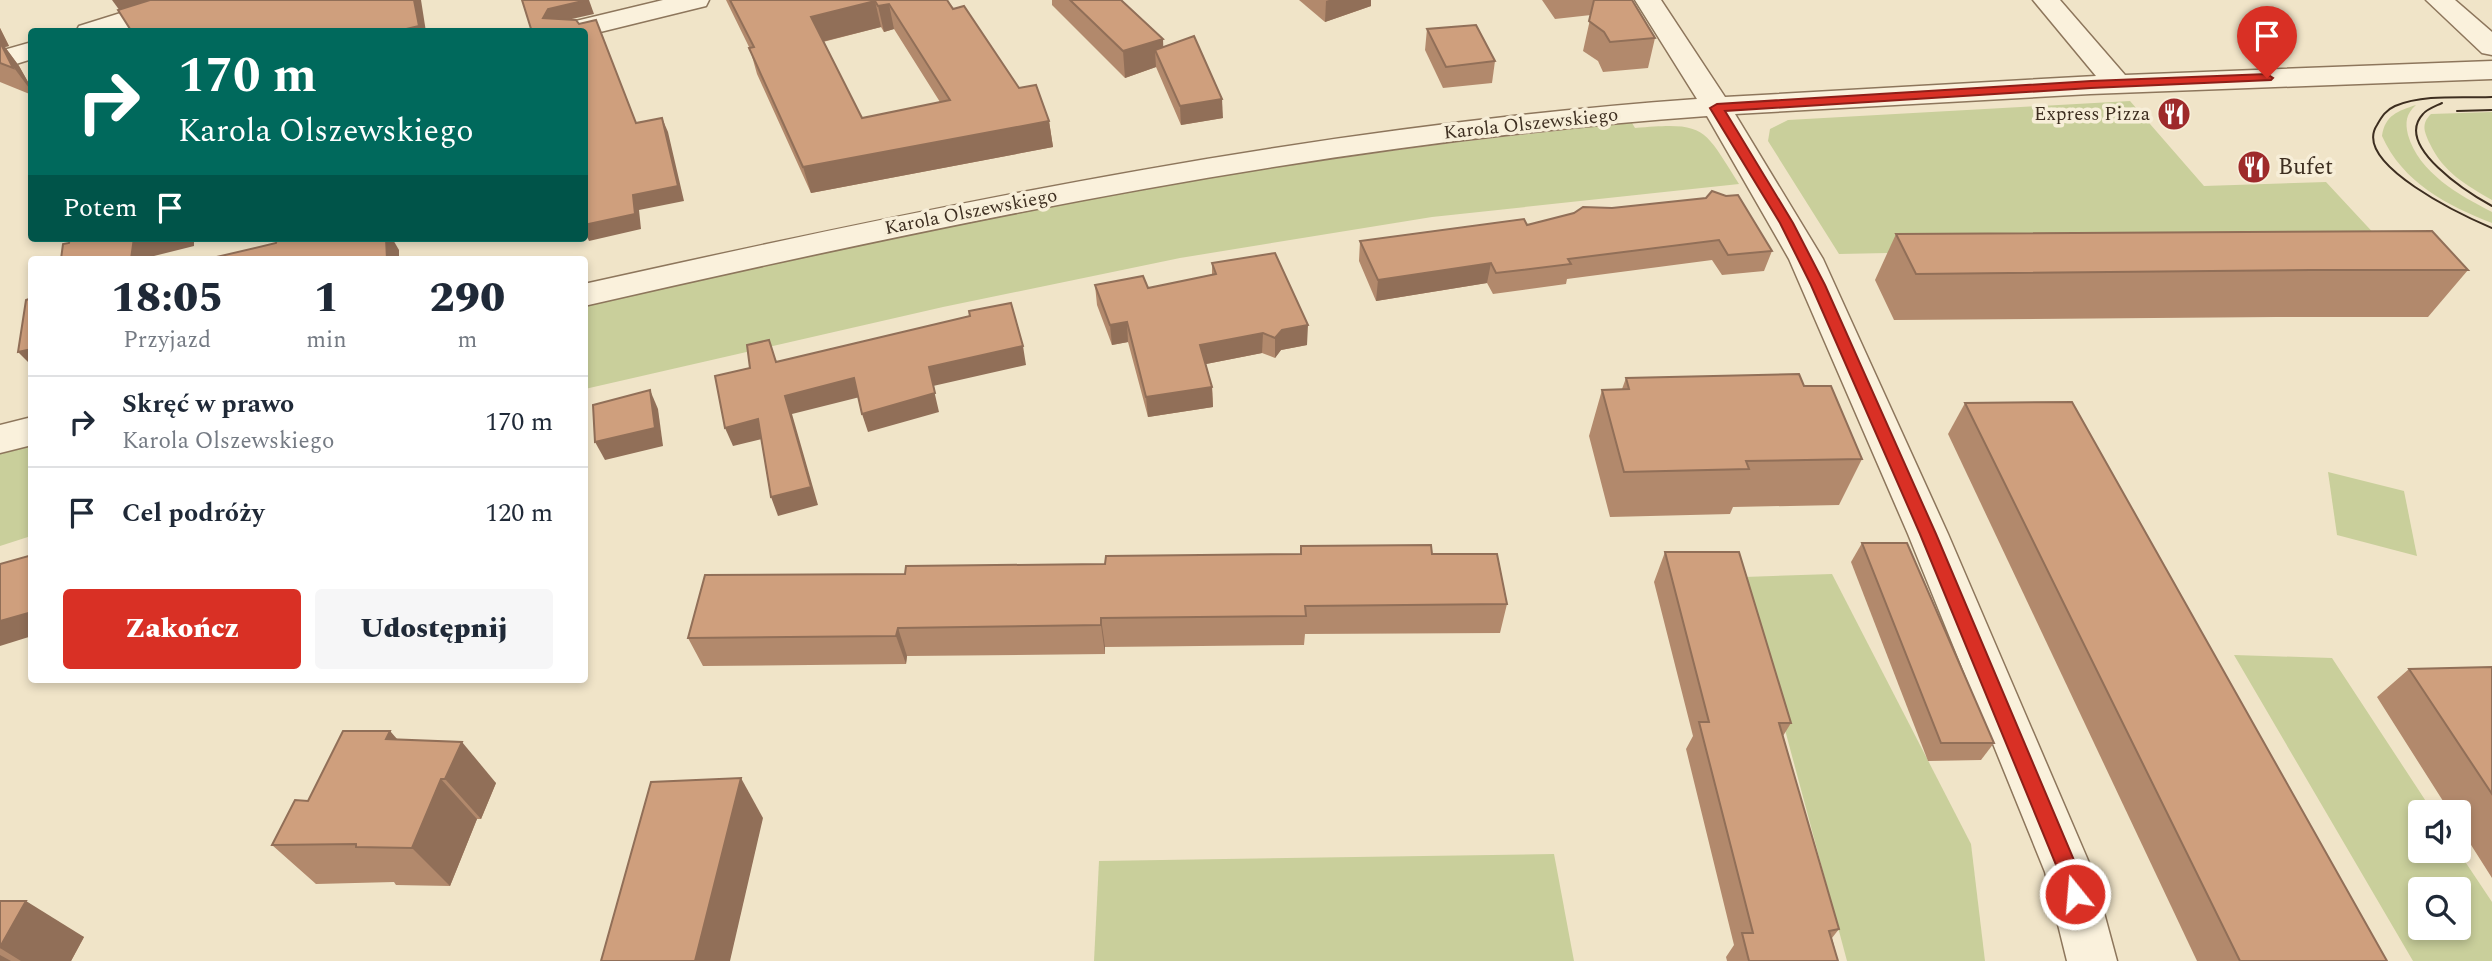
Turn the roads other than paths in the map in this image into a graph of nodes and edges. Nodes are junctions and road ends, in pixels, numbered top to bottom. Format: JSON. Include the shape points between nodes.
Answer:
{"nodes":[{"id":1,"x":189,"y":0,"type":"edge"},
{"id":2,"x":696,"y":0,"type":"edge"},
{"id":3,"x":1648,"y":0,"type":"edge"},
{"id":4,"x":2046,"y":0,"type":"edge"},
{"id":5,"x":2439,"y":0,"type":"edge"},
{"id":6,"x":102,"y":28,"type":"edge"},
{"id":7,"x":581,"y":28,"type":"edge"},
{"id":8,"x":2492,"y":47,"type":"edge"},
{"id":9,"x":28,"y":51,"type":"edge"},
{"id":10,"x":0,"y":60,"type":"edge"},
{"id":11,"x":2492,"y":70,"type":"edge"},
{"id":12,"x":2117,"y":83,"type":"junction"},
{"id":13,"x":1717,"y":108,"type":"junction"},
{"id":14,"x":588,"y":294,"type":"edge"},
{"id":15,"x":28,"y":432,"type":"edge"},
{"id":16,"x":0,"y":439,"type":"edge"},
{"id":17,"x":2092,"y":961,"type":"edge"}],
"edges":[{"from":1,"to":6,"type":"street"},
{"from":2,"to":7,"type":"street"},
{"from":3,"to":13,"type":"street"},
{"from":4,"to":12,"type":"street"},
{"from":5,"to":8,"type":"street"},
{"from":9,"to":10,"type":"street"},
{"from":11,"to":12,"type":"street","name":"Karola Olszewskiego"},
{"from":12,"to":13,"type":"street","name":"Karola Olszewskiego"},
{"from":13,"to":14,"type":"street","name":"Karola Olszewskiego","via":[[1429,134],[1189,171],[849,237]]},
{"from":13,"to":17,"type":"street","via":[[1806,259],[1894,458],[2069,872]]},
{"from":15,"to":16,"type":"street"}]}
